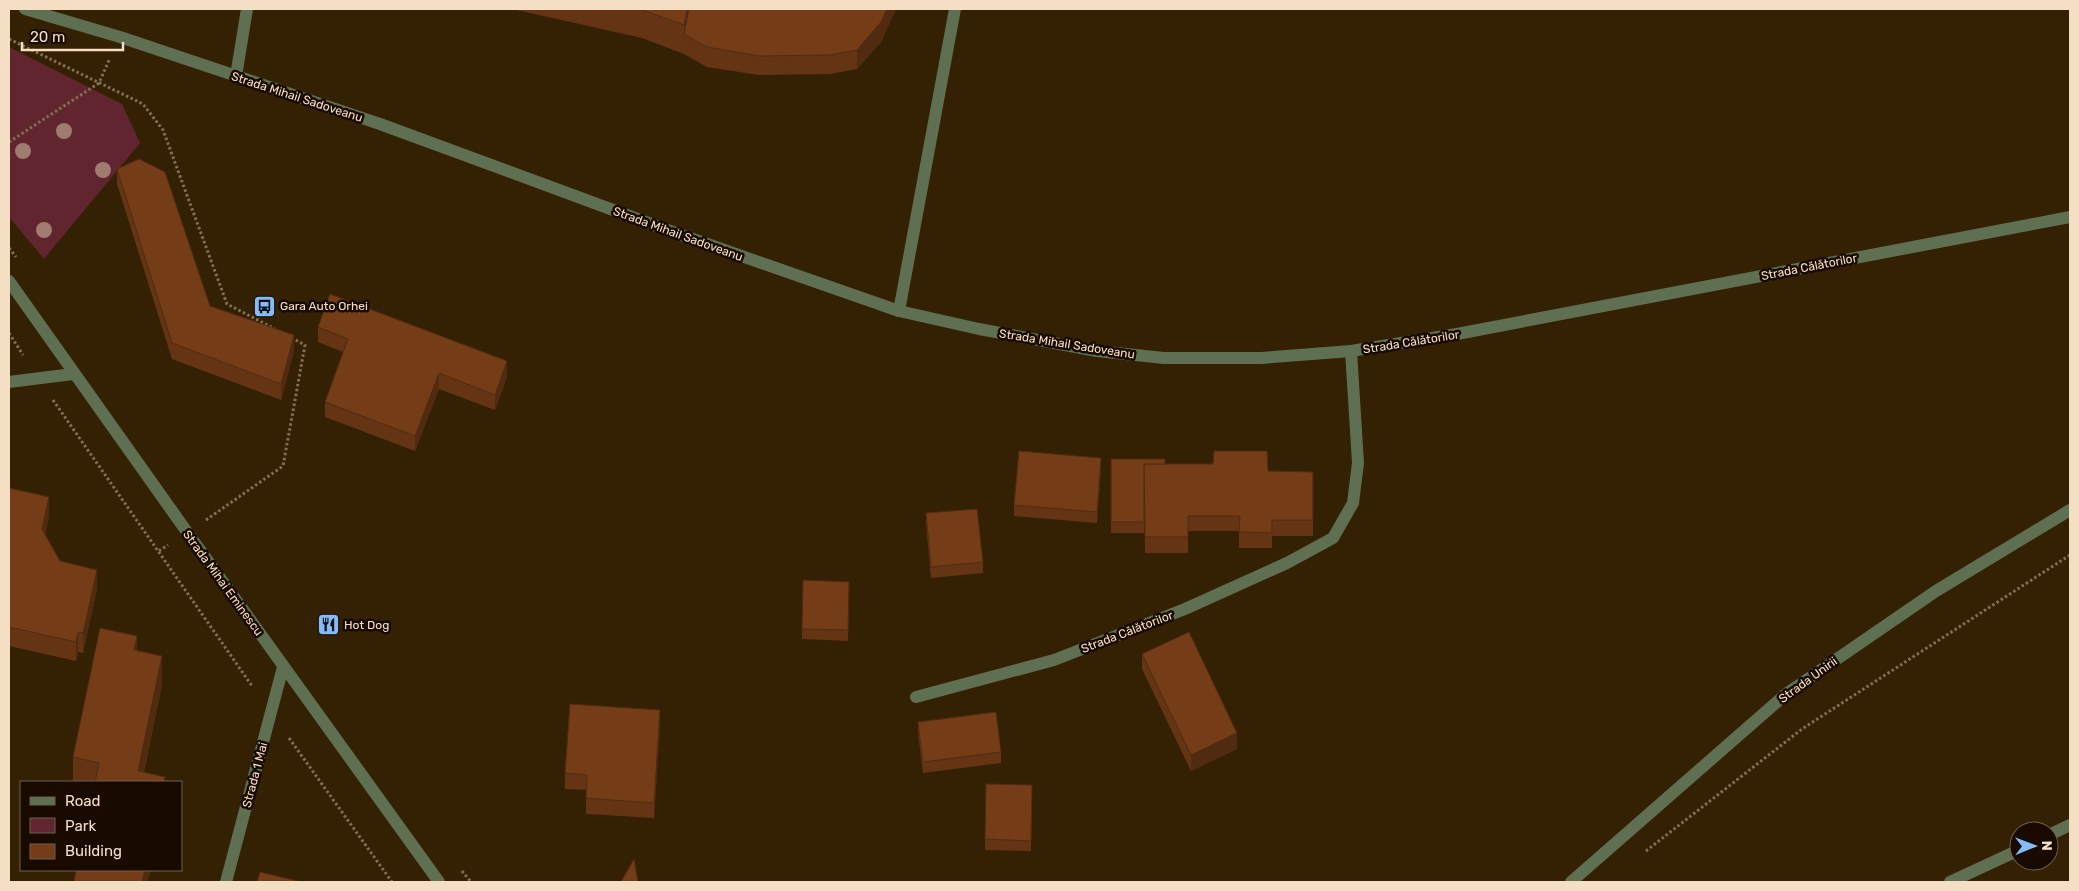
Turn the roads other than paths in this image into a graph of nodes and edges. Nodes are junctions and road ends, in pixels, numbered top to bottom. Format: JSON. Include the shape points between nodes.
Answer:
{"nodes":[{"id":1,"x":25,"y":9,"type":"edge"},
{"id":2,"x":248,"y":9,"type":"edge"},
{"id":3,"x":955,"y":9,"type":"edge"},
{"id":4,"x":236,"y":76,"type":"junction"},
{"id":5,"x":2070,"y":217,"type":"edge"},
{"id":6,"x":9,"y":282,"type":"edge"},
{"id":7,"x":899,"y":311,"type":"junction"},
{"id":8,"x":1351,"y":352,"type":"junction"},
{"id":9,"x":73,"y":374,"type":"junction"},
{"id":10,"x":9,"y":382,"type":"edge"},
{"id":11,"x":2070,"y":510,"type":"edge"},
{"id":12,"x":283,"y":667,"type":"junction"},
{"id":13,"x":916,"y":697,"type":"dead end"},
{"id":14,"x":2009,"y":855,"type":"edge"},
{"id":15,"x":226,"y":882,"type":"edge"},
{"id":16,"x":439,"y":882,"type":"edge"},
{"id":17,"x":1571,"y":882,"type":"edge"},
{"id":18,"x":1950,"y":882,"type":"edge"}],
"edges":[{"from":1,"to":4,"type":"street","name":"Strada Mihail Sadoveanu"},
{"from":2,"to":4,"type":"street"},
{"from":3,"to":7,"type":"street"},
{"from":4,"to":7,"type":"street","name":"Strada Mihail Sadoveanu","via":[[380,124],[670,232]]},
{"from":5,"to":8,"type":"street","name":"Strada Călătorilor"},
{"from":6,"to":9,"type":"street","name":"Strada Mihai Eminescu"},
{"from":7,"to":8,"type":"street","name":"Strada Mihail Sadoveanu","via":[[1079,347],[1164,358],[1261,358]]},
{"from":8,"to":13,"type":"street","name":"Strada Călătorilor","via":[[1358,463],[1353,503],[1333,538],[1287,563],[1185,609],[1054,660]]},
{"from":9,"to":10,"type":"street"},
{"from":9,"to":12,"type":"street","name":"Strada Mihai Eminescu"},
{"from":11,"to":17,"type":"street","name":"Strada Unirii","via":[[1936,591],[1786,694]]},
{"from":12,"to":15,"type":"street","name":"Strada 1 Mai"},
{"from":12,"to":16,"type":"street","name":"Strada Mihai Eminescu"},
{"from":14,"to":18,"type":"street"}]}
